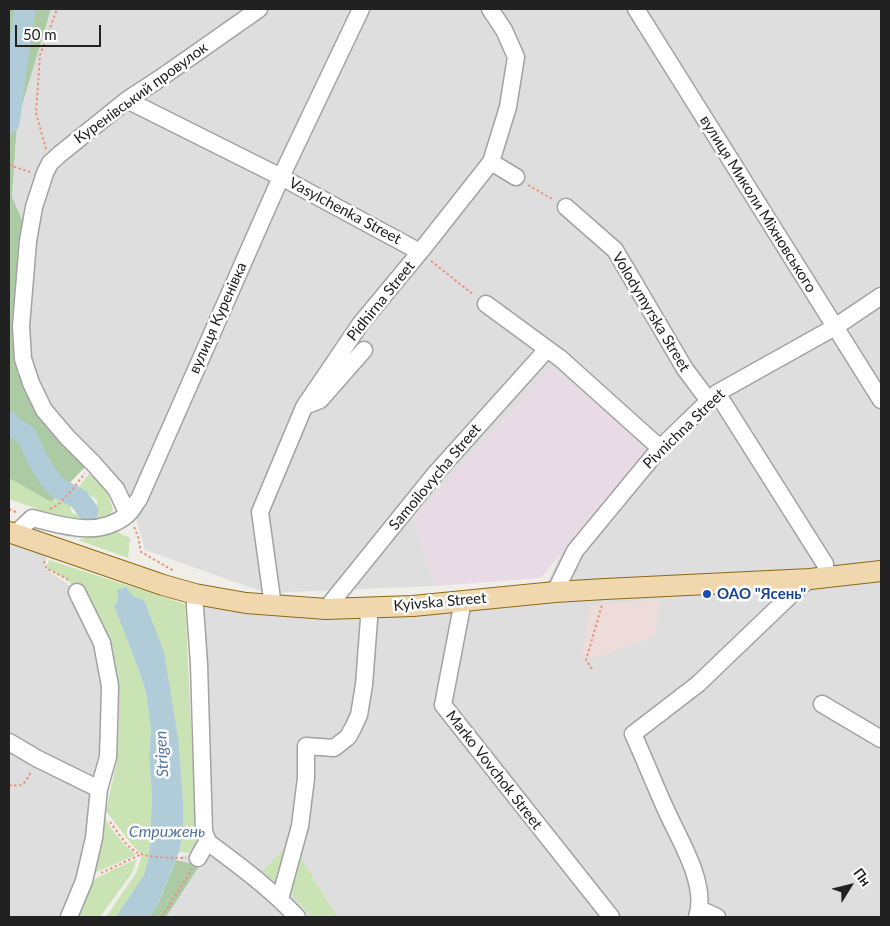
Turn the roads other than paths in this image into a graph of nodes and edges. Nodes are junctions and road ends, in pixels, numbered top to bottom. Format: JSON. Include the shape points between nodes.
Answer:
{"nodes":[{"id":1,"x":259,"y":9,"type":"edge"},
{"id":2,"x":361,"y":9,"type":"edge"},
{"id":3,"x":490,"y":9,"type":"edge"},
{"id":4,"x":636,"y":9,"type":"edge"},
{"id":5,"x":127,"y":100,"type":"junction"},
{"id":6,"x":491,"y":162,"type":"junction"},
{"id":7,"x":281,"y":177,"type":"junction"},
{"id":8,"x":516,"y":177,"type":"dead end"},
{"id":9,"x":566,"y":207,"type":"road end"},
{"id":10,"x":420,"y":252,"type":"junction"},
{"id":11,"x":881,"y":296,"type":"edge"},
{"id":12,"x":486,"y":304,"type":"road end"},
{"id":13,"x":835,"y":327,"type":"junction"},
{"id":14,"x":546,"y":348,"type":"junction"},
{"id":15,"x":364,"y":350,"type":"dead end"},
{"id":16,"x":713,"y":397,"type":"junction"},
{"id":17,"x":881,"y":400,"type":"edge"},
{"id":18,"x":304,"y":407,"type":"junction"},
{"id":19,"x":660,"y":448,"type":"junction"},
{"id":20,"x":128,"y":514,"type":"junction"},
{"id":21,"x":12,"y":533,"type":"edge"},
{"id":22,"x":881,"y":571,"type":"edge"},
{"id":23,"x":818,"y":578,"type":"junction"},
{"id":24,"x":77,"y":592,"type":"road end"},
{"id":25,"x":555,"y":592,"type":"junction"},
{"id":26,"x":195,"y":594,"type":"junction"},
{"id":27,"x":463,"y":601,"type":"junction"},
{"id":28,"x":273,"y":606,"type":"junction"},
{"id":29,"x":369,"y":607,"type":"junction"},
{"id":30,"x":326,"y":609,"type":"junction"},
{"id":31,"x":822,"y":704,"type":"dead end"},
{"id":32,"x":881,"y":739,"type":"edge"},
{"id":33,"x":9,"y":742,"type":"edge"},
{"id":34,"x":99,"y":789,"type":"junction"},
{"id":35,"x":209,"y":843,"type":"junction"},
{"id":36,"x":192,"y":858,"type":"road end"},
{"id":37,"x":280,"y":899,"type":"junction"},
{"id":38,"x":699,"y":913,"type":"edge"},
{"id":39,"x":69,"y":917,"type":"edge"},
{"id":40,"x":297,"y":917,"type":"edge"},
{"id":41,"x":611,"y":917,"type":"edge"},
{"id":42,"x":717,"y":917,"type":"edge"}],
"edges":[{"from":1,"to":5,"type":"street","name":"Куренівський провулок"},
{"from":2,"to":7,"type":"street","name":"вулиця Куренівка"},
{"from":3,"to":6,"type":"street","name":"Pidhirna Street","via":[[516,57],[508,107]]},
{"from":4,"to":13,"type":"street","name":"вулиця Миколи Міхновського"},
{"from":5,"to":7,"type":"street","name":"Vasylchenka Street"},
{"from":5,"to":20,"type":"street","name":"Куренівський провулок","via":[[60,154],[45,173],[28,241],[20,326],[23,359],[44,410],[116,489]]},
{"from":6,"to":8,"type":"street"},
{"from":6,"to":10,"type":"street","name":"Pidhirna Street"},
{"from":7,"to":10,"type":"street","name":"Vasylchenka Street"},
{"from":7,"to":20,"type":"street","name":"вулиця Куренівка","via":[[138,499]]},
{"from":9,"to":16,"type":"street","name":"Volodymyrska Street","via":[[615,250],[685,369]]},
{"from":10,"to":18,"type":"street","name":"Pidhirna Street","via":[[361,324]]},
{"from":11,"to":13,"type":"street","name":"Pivnichna Street"},
{"from":12,"to":14,"type":"street"},
{"from":13,"to":16,"type":"street","name":"Pivnichna Street"},
{"from":13,"to":17,"type":"street","name":"вулиця Миколи Міхновського"},
{"from":14,"to":19,"type":"street"},
{"from":14,"to":30,"type":"street","name":"Samoilovycha Street","via":[[435,474]]},
{"from":15,"to":18,"type":"street","via":[[320,400]]},
{"from":16,"to":19,"type":"street","name":"Pivnichna Street"},
{"from":16,"to":23,"type":"street","name":"Volodymyrska Street","via":[[824,564]]},
{"from":18,"to":28,"type":"street","name":"Pidhirna Street","via":[[260,512]]},
{"from":19,"to":25,"type":"street","name":"Pivnichna Street","via":[[571,549]]},
{"from":20,"to":21,"type":"street","via":[[99,528],[78,528],[32,518]]},
{"from":21,"to":26,"type":"main road","name":"Kyivska Street","via":[[163,586]]},
{"from":22,"to":23,"type":"main road","name":"Kyivska Street"},
{"from":23,"to":25,"type":"main road","name":"Kyivska Street"},
{"from":23,"to":38,"type":"street","via":[[794,592],[698,684],[633,734],[698,882]]},
{"from":24,"to":34,"type":"street","via":[[102,644],[110,686],[108,758]]},
{"from":25,"to":27,"type":"main road","name":"Kyivska Street"},
{"from":26,"to":28,"type":"main road","name":"Kyivska Street"},
{"from":26,"to":35,"type":"street","via":[[204,831]]},
{"from":27,"to":29,"type":"main road","name":"Kyivska Street"},
{"from":27,"to":41,"type":"street","name":"Marko Vovchok Street","via":[[443,705]]},
{"from":28,"to":30,"type":"main road","name":"Kyivska Street"},
{"from":29,"to":30,"type":"main road","name":"Kyivska Street"},
{"from":29,"to":37,"type":"street","via":[[359,715],[348,737],[334,748],[306,746],[300,826]]},
{"from":31,"to":32,"type":"street"},
{"from":33,"to":34,"type":"street"},
{"from":34,"to":39,"type":"street","via":[[94,838],[84,881]]},
{"from":35,"to":36,"type":"street"},
{"from":35,"to":37,"type":"street"},
{"from":37,"to":40,"type":"street"},
{"from":38,"to":42,"type":"street"}]}
